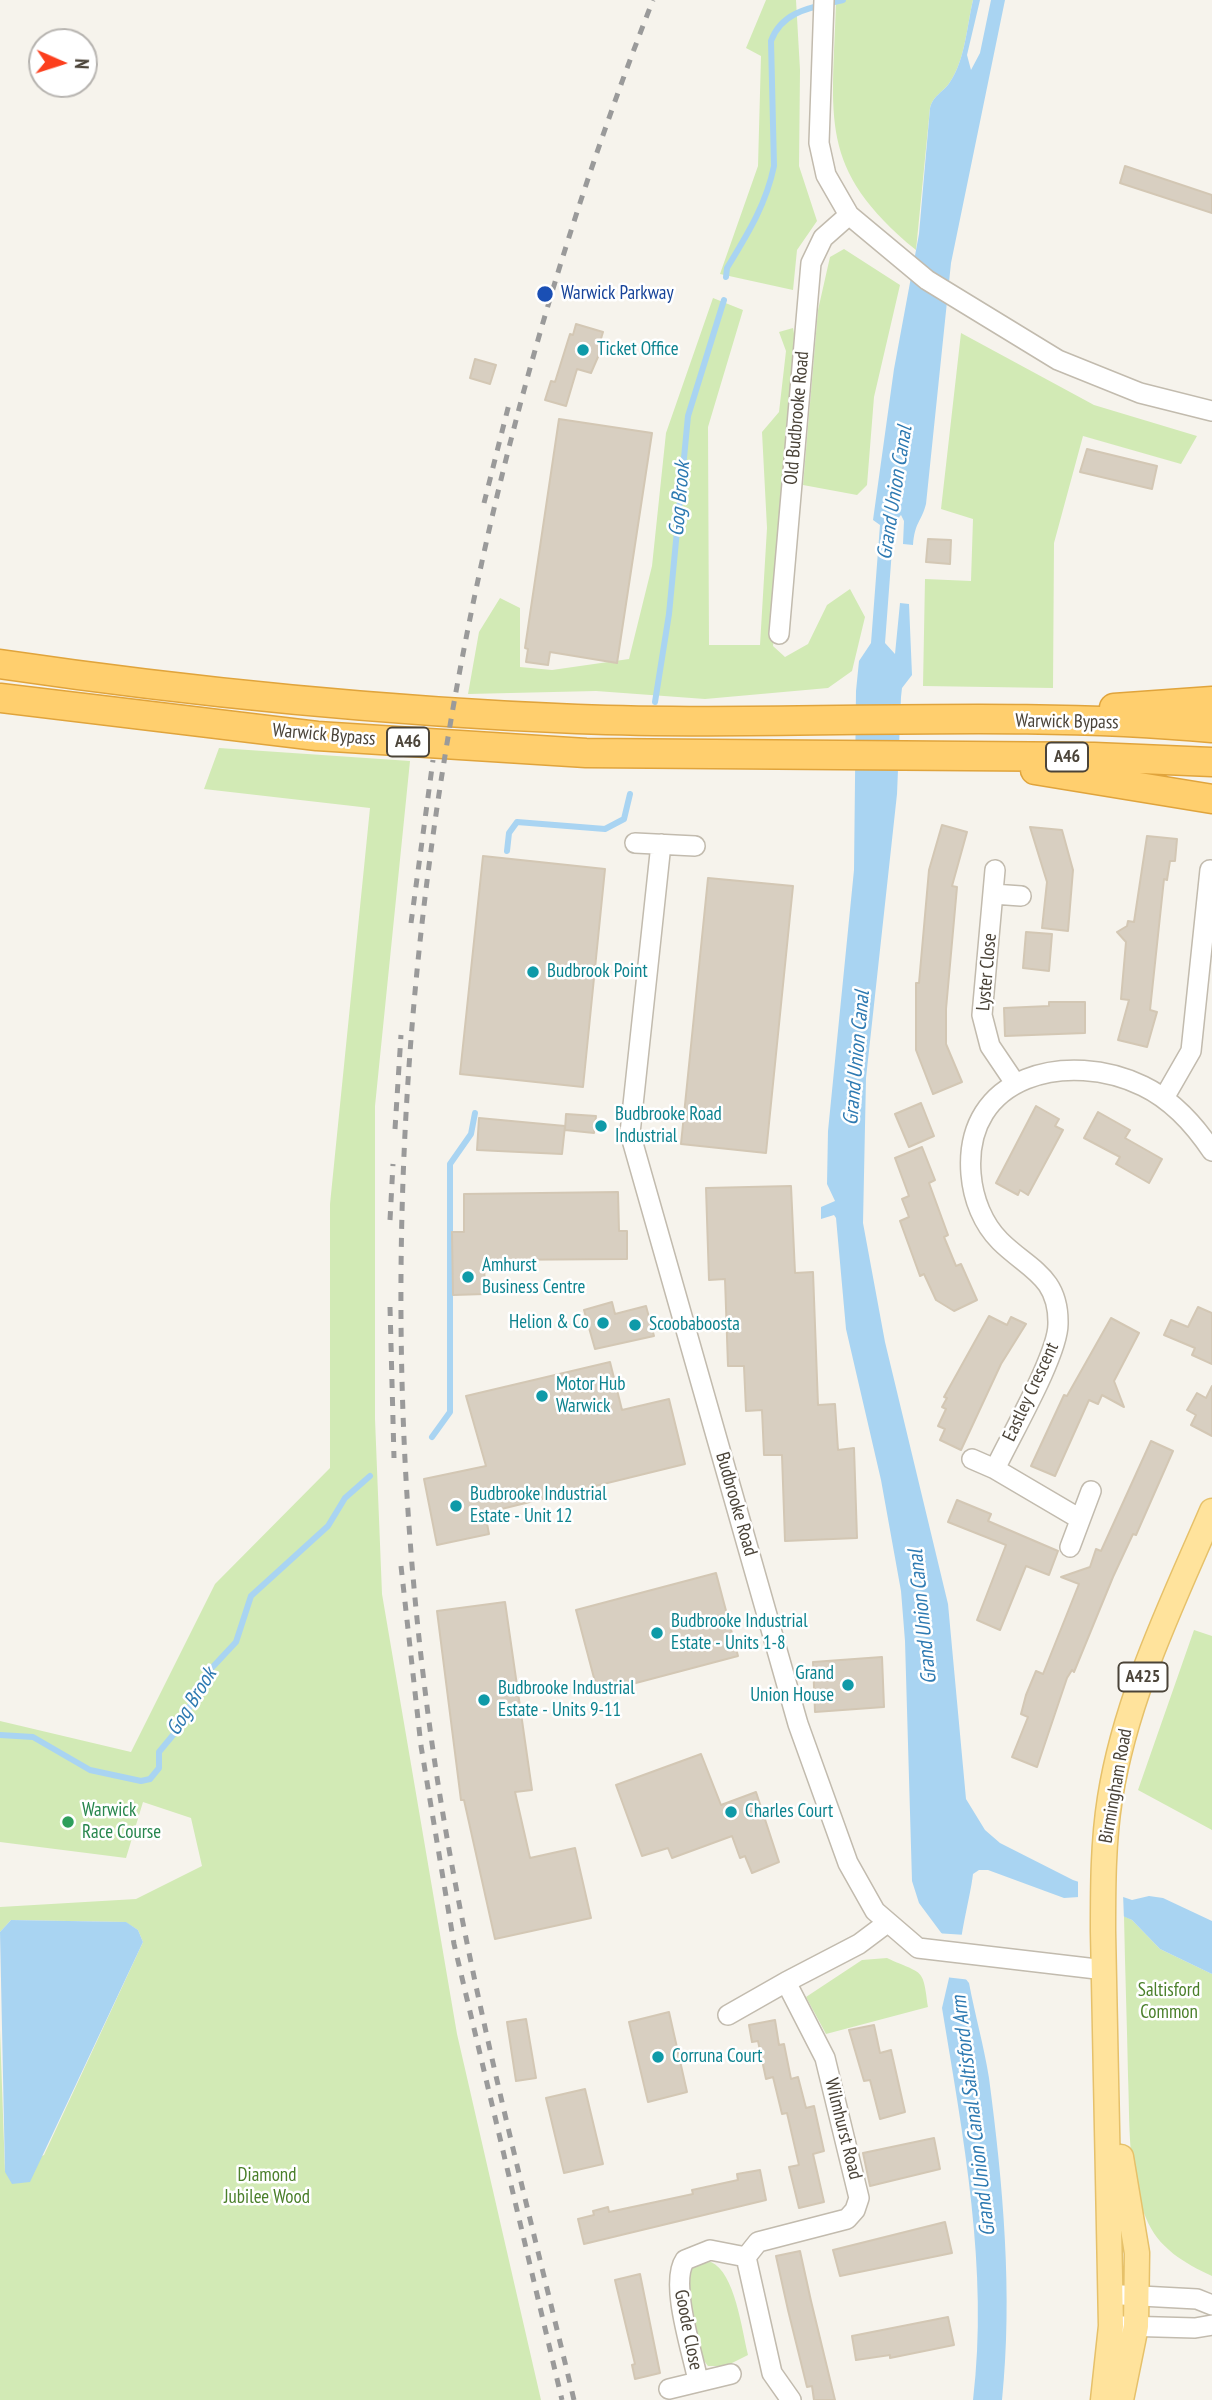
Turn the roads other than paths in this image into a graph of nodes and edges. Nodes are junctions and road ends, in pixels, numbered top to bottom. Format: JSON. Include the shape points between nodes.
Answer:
{"nodes":[{"id":1,"x":824,"y":4,"type":"edge"},
{"id":2,"x":849,"y":215,"type":"junction"},
{"id":3,"x":1212,"y":411,"type":"edge"},
{"id":4,"x":779,"y":634,"type":"dead end"},
{"id":5,"x":0,"y":664,"type":"edge"},
{"id":6,"x":0,"y":698,"type":"edge"},
{"id":7,"x":1212,"y":701,"type":"edge"},
{"id":8,"x":954,"y":721,"type":"junction"},
{"id":9,"x":1212,"y":728,"type":"edge"},
{"id":10,"x":932,"y":755,"type":"junction"},
{"id":11,"x":1212,"y":762,"type":"edge"},
{"id":12,"x":1212,"y":799,"type":"edge"},
{"id":13,"x":635,"y":843,"type":"dead end"},
{"id":14,"x":661,"y":844,"type":"junction"},
{"id":15,"x":695,"y":846,"type":"dead end"},
{"id":16,"x":995,"y":870,"type":"dead end"},
{"id":17,"x":1210,"y":870,"type":"dead end"},
{"id":18,"x":993,"y":894,"type":"junction"},
{"id":19,"x":1021,"y":896,"type":"dead end"},
{"id":20,"x":1210,"y":902,"type":"edge"},
{"id":21,"x":1015,"y":1083,"type":"junction"},
{"id":22,"x":1164,"y":1098,"type":"junction"},
{"id":23,"x":1212,"y":1151,"type":"edge"},
{"id":24,"x":972,"y":1459,"type":"dead end"},
{"id":25,"x":995,"y":1469,"type":"junction"},
{"id":26,"x":1091,"y":1491,"type":"dead end"},
{"id":27,"x":1212,"y":1511,"type":"edge"},
{"id":28,"x":1080,"y":1519,"type":"junction"},
{"id":29,"x":1070,"y":1547,"type":"dead end"},
{"id":30,"x":887,"y":1923,"type":"junction"},
{"id":31,"x":1105,"y":1970,"type":"junction"},
{"id":32,"x":786,"y":1982,"type":"junction"},
{"id":33,"x":728,"y":2015,"type":"dead end"},
{"id":34,"x":1108,"y":2076,"type":"junction"},
{"id":35,"x":746,"y":2257,"type":"junction"},
{"id":36,"x":1111,"y":2295,"type":"junction"},
{"id":37,"x":1137,"y":2296,"type":"junction"},
{"id":38,"x":1212,"y":2305,"type":"edge"},
{"id":39,"x":1212,"y":2325,"type":"edge"},
{"id":40,"x":1111,"y":2326,"type":"junction"},
{"id":41,"x":1136,"y":2326,"type":"junction"},
{"id":42,"x":731,"y":2374,"type":"dead end"},
{"id":43,"x":698,"y":2381,"type":"junction"},
{"id":44,"x":669,"y":2389,"type":"dead end"},
{"id":45,"x":791,"y":2400,"type":"edge"},
{"id":46,"x":1103,"y":2400,"type":"edge"},
{"id":47,"x":1121,"y":2400,"type":"edge"}],
"edges":[{"from":1,"to":2,"type":"street","via":[[820,154],[832,190]]},
{"from":2,"to":3,"type":"street","via":[[971,308],[1082,372]]},
{"from":2,"to":4,"type":"street","name":"Old Budbrooke Road","via":[[823,238],[811,263]]},
{"from":5,"to":8,"type":"highway","name":"Warwick Bypass","number":"A46","via":[[320,702],[578,719]]},
{"from":6,"to":10,"type":"highway","name":"Warwick Bypass","number":"A46","via":[[317,736],[586,753]]},
{"from":7,"to":8,"type":"highway"},
{"from":8,"to":9,"type":"highway","name":"Warwick Bypass","number":"A46"},
{"from":10,"to":11,"type":"highway","name":"Warwick Bypass","number":"A46"},
{"from":10,"to":12,"type":"highway"},
{"from":13,"to":14,"type":"street"},
{"from":14,"to":15,"type":"street"},
{"from":14,"to":30,"type":"street","name":"Budbrooke Road","via":[[630,1133],[798,1724],[848,1863],[875,1911]]},
{"from":16,"to":18,"type":"street","name":"Lyster Close"},
{"from":17,"to":20,"type":"street"},
{"from":18,"to":19,"type":"street"},
{"from":18,"to":21,"type":"street","name":"Lyster Close","via":[[982,1015],[990,1046]]},
{"from":20,"to":22,"type":"street","via":[[1191,1051]]},
{"from":21,"to":22,"type":"street","name":"Eastley Crescent","via":[[1054,1071],[1081,1070],[1121,1077]]},
{"from":21,"to":25,"type":"street","name":"Eastley Crescent","via":[[991,1104],[976,1132],[973,1186],[991,1231],[1034,1266],[1048,1284],[1056,1304],[1058,1332]]},
{"from":22,"to":23,"type":"street","name":"Eastley Crescent"},
{"from":24,"to":25,"type":"street"},
{"from":25,"to":28,"type":"street"},
{"from":26,"to":28,"type":"street"},
{"from":27,"to":31,"type":"main road","name":"Birmingham Road","number":"A425","via":[[1133,1704],[1114,1777],[1104,1861]]},
{"from":28,"to":29,"type":"street"},
{"from":30,"to":31,"type":"street","name":"Budbrooke Road","via":[[918,1948],[933,1952]]},
{"from":30,"to":32,"type":"street","via":[[859,1944]]},
{"from":31,"to":34,"type":"main road","name":"Birmingham Road"},
{"from":32,"to":33,"type":"street"},
{"from":32,"to":35,"type":"street","name":"Wilmhurst Road","via":[[830,2076],[859,2198],[855,2210],[842,2221],[758,2242]]},
{"from":34,"to":36,"type":"main road","name":"Birmingham Road"},
{"from":34,"to":37,"type":"main road","name":"Birmingham Road","via":[[1137,2253]]},
{"from":35,"to":43,"type":"street","name":"Goode Close","via":[[710,2250],[685,2260],[679,2272]]},
{"from":35,"to":45,"type":"street","via":[[772,2373]]},
{"from":36,"to":37,"type":"street"},
{"from":36,"to":40,"type":"main road","name":"Birmingham Road"},
{"from":37,"to":38,"type":"street"},
{"from":37,"to":41,"type":"main road","name":"Birmingham Road"},
{"from":39,"to":41,"type":"street"},
{"from":40,"to":41,"type":"street"},
{"from":40,"to":46,"type":"main road","name":"Birmingham Road"},
{"from":41,"to":47,"type":"main road","name":"Birmingham Road"},
{"from":42,"to":43,"type":"street","name":"Goode Close"},
{"from":43,"to":44,"type":"street","name":"Goode Close"}]}
